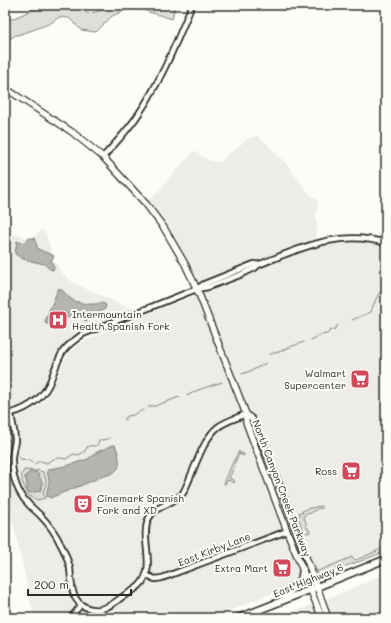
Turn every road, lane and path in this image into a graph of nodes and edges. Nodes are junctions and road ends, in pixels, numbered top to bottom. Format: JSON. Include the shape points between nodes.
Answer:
{"nodes":[{"id":1,"x":192,"y":5,"type":"edge"},
{"id":2,"x":5,"y":88,"type":"edge"},
{"id":3,"x":103,"y":157,"type":"junction"},
{"id":4,"x":386,"y":243,"type":"edge"},
{"id":5,"x":258,"y":264,"type":"junction"},
{"id":6,"x":197,"y":289,"type":"junction"},
{"id":7,"x":5,"y":414,"type":"edge"},
{"id":8,"x":11,"y":414,"type":"junction"},
{"id":9,"x":246,"y":414,"type":"junction"},
{"id":10,"x":274,"y":495,"type":"junction"},
{"id":11,"x":289,"y":512,"type":"junction"},
{"id":12,"x":288,"y":531,"type":"junction"},
{"id":13,"x":303,"y":548,"type":"junction"},
{"id":14,"x":386,"y":560,"type":"edge"},
{"id":15,"x":303,"y":569,"type":"junction"},
{"id":16,"x":146,"y":575,"type":"junction"},
{"id":17,"x":317,"y":587,"type":"junction"},
{"id":18,"x":311,"y":590,"type":"junction"},
{"id":19,"x":279,"y":602,"type":"junction"},
{"id":20,"x":81,"y":605,"type":"junction"},
{"id":21,"x":70,"y":618,"type":"edge"},
{"id":22,"x":238,"y":618,"type":"edge"},
{"id":23,"x":322,"y":618,"type":"edge"},
{"id":24,"x":328,"y":618,"type":"edge"}],
"edges":[{"from":1,"to":3,"type":"street","via":[[152,94],[131,125]]},
{"from":2,"to":3,"type":"main road","name":"North Canyon Creek Parkway","via":[[66,128]]},
{"from":3,"to":6,"type":"main road","name":"North Canyon Creek Parkway","via":[[164,228]]},
{"from":4,"to":5,"type":"street","via":[[339,238],[301,248]]},
{"from":5,"to":6,"type":"street"},
{"from":5,"to":6,"type":"street","via":[[240,275]]},
{"from":6,"to":8,"type":"street","via":[[90,331],[76,339],[63,352],[42,395],[26,408]]},
{"from":6,"to":9,"type":"main road","name":"North Canyon Creek Parkway"},
{"from":7,"to":8,"type":"street"},
{"from":8,"to":20,"type":"street","via":[[15,440],[12,454],[15,483],[24,499],[49,525],[63,548],[70,567],[73,593]]},
{"from":9,"to":10,"type":"main road","name":"North Canyon Creek Parkway","via":[[246,422]]},
{"from":9,"to":11,"type":"main road","name":"North Canyon Creek Parkway","via":[[252,419]]},
{"from":9,"to":16,"type":"street","via":[[224,423],[214,431],[207,440],[183,493],[152,514],[147,525]]},
{"from":10,"to":11,"type":"main road","via":[[285,511]]},
{"from":10,"to":12,"type":"main road","name":"North Canyon Creek Parkway"},
{"from":11,"to":13,"type":"main road","name":"North Canyon Creek Parkway"},
{"from":12,"to":13,"type":"main road","via":[[292,531],[298,545]]},
{"from":12,"to":15,"type":"main road","name":"North Canyon Creek Parkway"},
{"from":12,"to":16,"type":"street","name":"East Kirby Lane","via":[[162,578],[155,579]]},
{"from":13,"to":17,"type":"main road","name":"North Canyon Creek Parkway"},
{"from":14,"to":17,"type":"highway","name":"East Highway 6"},
{"from":15,"to":18,"type":"main road","name":"North Canyon Creek Parkway"},
{"from":15,"to":19,"type":"highway","via":[[301,580]]},
{"from":16,"to":20,"type":"street","via":[[138,586],[107,607],[97,610]]},
{"from":17,"to":18,"type":"highway","name":"East Highway 6"},
{"from":17,"to":24,"type":"main road","name":"North Canyon Creek Parkway"},
{"from":18,"to":19,"type":"highway","name":"East Highway 6"},
{"from":18,"to":23,"type":"main road","name":"North Canyon Creek Parkway"},
{"from":19,"to":22,"type":"highway","name":"East Highway 6"},
{"from":20,"to":21,"type":"street"}]}
